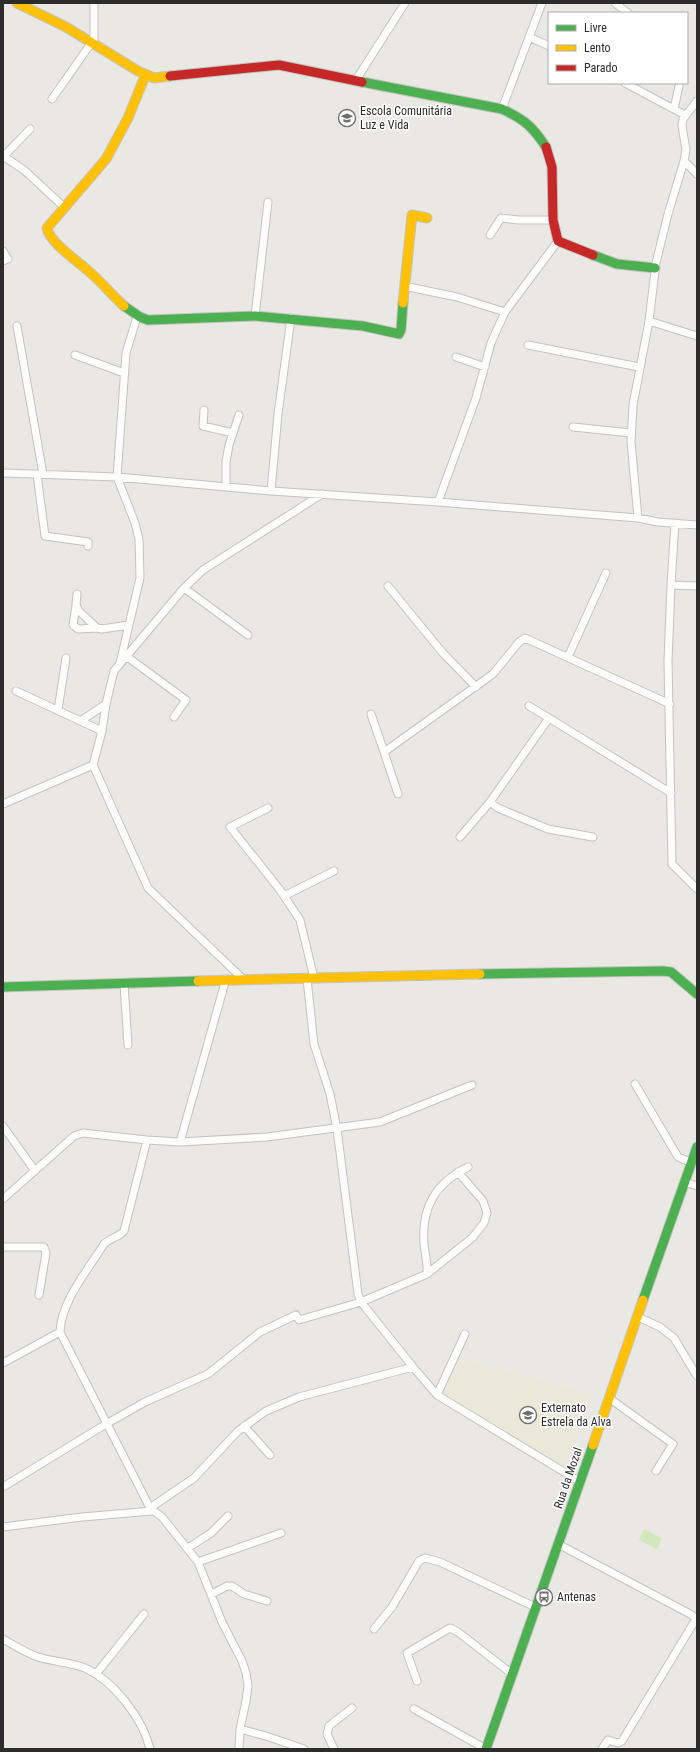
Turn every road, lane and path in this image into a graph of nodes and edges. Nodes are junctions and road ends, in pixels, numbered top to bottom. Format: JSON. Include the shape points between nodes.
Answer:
{"nodes":[{"id":1,"x":17,"y":3,"type":"edge"},
{"id":2,"x":94,"y":3,"type":"edge"},
{"id":3,"x":405,"y":3,"type":"edge"},
{"id":4,"x":542,"y":3,"type":"edge"},
{"id":5,"x":614,"y":3,"type":"edge"},
{"id":6,"x":627,"y":12,"type":"edge"},
{"id":7,"x":529,"y":37,"type":"junction"},
{"id":8,"x":93,"y":42,"type":"junction"},
{"id":9,"x":548,"y":46,"type":"edge"},
{"id":10,"x":145,"y":76,"type":"junction"},
{"id":11,"x":356,"y":80,"type":"junction"},
{"id":12,"x":627,"y":84,"type":"edge"},
{"id":13,"x":679,"y":86,"type":"dead end"},
{"id":14,"x":52,"y":100,"type":"dead end"},
{"id":15,"x":697,"y":101,"type":"edge"},
{"id":16,"x":502,"y":108,"type":"junction"},
{"id":17,"x":674,"y":109,"type":"junction"},
{"id":18,"x":685,"y":114,"type":"junction"},
{"id":19,"x":30,"y":129,"type":"dead end"},
{"id":20,"x":3,"y":156,"type":"edge"},
{"id":21,"x":684,"y":161,"type":"junction"},
{"id":22,"x":697,"y":174,"type":"edge"},
{"id":23,"x":268,"y":202,"type":"dead end"},
{"id":24,"x":65,"y":208,"type":"junction"},
{"id":25,"x":426,"y":218,"type":"dead end"},
{"id":26,"x":553,"y":220,"type":"junction"},
{"id":27,"x":490,"y":235,"type":"dead end"},
{"id":28,"x":558,"y":241,"type":"junction"},
{"id":29,"x":3,"y":251,"type":"edge"},
{"id":30,"x":3,"y":261,"type":"edge"},
{"id":31,"x":655,"y":268,"type":"junction"},
{"id":32,"x":404,"y":286,"type":"junction"},
{"id":33,"x":505,"y":312,"type":"junction"},
{"id":34,"x":255,"y":316,"type":"junction"},
{"id":35,"x":137,"y":317,"type":"junction"},
{"id":36,"x":291,"y":318,"type":"junction"},
{"id":37,"x":649,"y":321,"type":"junction"},
{"id":38,"x":17,"y":326,"type":"dead end"},
{"id":39,"x":697,"y":336,"type":"edge"},
{"id":40,"x":528,"y":344,"type":"dead end"},
{"id":41,"x":75,"y":355,"type":"dead end"},
{"id":42,"x":456,"y":357,"type":"dead end"},
{"id":43,"x":485,"y":367,"type":"junction"},
{"id":44,"x":639,"y":367,"type":"junction"},
{"id":45,"x":124,"y":373,"type":"junction"},
{"id":46,"x":204,"y":410,"type":"dead end"},
{"id":47,"x":239,"y":415,"type":"dead end"},
{"id":48,"x":573,"y":427,"type":"dead end"},
{"id":49,"x":233,"y":433,"type":"junction"},
{"id":50,"x":631,"y":433,"type":"junction"},
{"id":51,"x":3,"y":473,"type":"edge"},
{"id":52,"x":40,"y":474,"type":"junction"},
{"id":53,"x":117,"y":477,"type":"junction"},
{"id":54,"x":226,"y":487,"type":"junction"},
{"id":55,"x":271,"y":491,"type":"junction"},
{"id":56,"x":322,"y":494,"type":"junction"},
{"id":57,"x":438,"y":502,"type":"junction"},
{"id":58,"x":638,"y":518,"type":"junction"},
{"id":59,"x":675,"y":524,"type":"junction"},
{"id":60,"x":697,"y":525,"type":"edge"},
{"id":61,"x":88,"y":546,"type":"dead end"},
{"id":62,"x":606,"y":572,"type":"dead end"},
{"id":63,"x":671,"y":585,"type":"junction"},
{"id":64,"x":388,"y":586,"type":"dead end"},
{"id":65,"x":697,"y":586,"type":"edge"},
{"id":66,"x":184,"y":588,"type":"junction"},
{"id":67,"x":77,"y":594,"type":"dead end"},
{"id":68,"x":76,"y":605,"type":"junction"},
{"id":69,"x":129,"y":625,"type":"junction"},
{"id":70,"x":97,"y":628,"type":"junction"},
{"id":71,"x":248,"y":635,"type":"dead end"},
{"id":72,"x":126,"y":656,"type":"junction"},
{"id":73,"x":568,"y":657,"type":"junction"},
{"id":74,"x":66,"y":658,"type":"dead end"},
{"id":75,"x":119,"y":665,"type":"junction"},
{"id":76,"x":476,"y":687,"type":"junction"},
{"id":77,"x":16,"y":691,"type":"dead end"},
{"id":78,"x":106,"y":704,"type":"junction"},
{"id":79,"x":670,"y":704,"type":"junction"},
{"id":80,"x":529,"y":706,"type":"dead end"},
{"id":81,"x":58,"y":710,"type":"junction"},
{"id":82,"x":371,"y":714,"type":"dead end"},
{"id":83,"x":174,"y":718,"type":"dead end"},
{"id":84,"x":549,"y":718,"type":"junction"},
{"id":85,"x":82,"y":720,"type":"junction"},
{"id":86,"x":102,"y":730,"type":"junction"},
{"id":87,"x":384,"y":752,"type":"junction"},
{"id":88,"x":93,"y":765,"type":"junction"},
{"id":89,"x":671,"y":793,"type":"junction"},
{"id":90,"x":398,"y":794,"type":"dead end"},
{"id":91,"x":490,"y":802,"type":"junction"},
{"id":92,"x":3,"y":804,"type":"edge"},
{"id":93,"x":268,"y":808,"type":"dead end"},
{"id":94,"x":460,"y":837,"type":"dead end"},
{"id":95,"x":593,"y":837,"type":"dead end"},
{"id":96,"x":334,"y":871,"type":"dead end"},
{"id":97,"x":697,"y":889,"type":"edge"},
{"id":98,"x":284,"y":896,"type":"junction"},
{"id":99,"x":311,"y":978,"type":"junction"},
{"id":100,"x":226,"y":979,"type":"junction"},
{"id":101,"x":243,"y":979,"type":"junction"},
{"id":102,"x":124,"y":984,"type":"junction"},
{"id":103,"x":3,"y":987,"type":"edge"},
{"id":104,"x":697,"y":994,"type":"edge"},
{"id":105,"x":128,"y":1045,"type":"dead end"},
{"id":106,"x":635,"y":1084,"type":"dead end"},
{"id":107,"x":472,"y":1085,"type":"dead end"},
{"id":108,"x":3,"y":1126,"type":"edge"},
{"id":109,"x":337,"y":1129,"type":"junction"},
{"id":110,"x":148,"y":1140,"type":"junction"},
{"id":111,"x":180,"y":1142,"type":"junction"},
{"id":112,"x":697,"y":1147,"type":"edge"},
{"id":113,"x":692,"y":1163,"type":"junction"},
{"id":114,"x":468,"y":1167,"type":"dead end"},
{"id":115,"x":35,"y":1170,"type":"junction"},
{"id":116,"x":458,"y":1172,"type":"junction"},
{"id":117,"x":685,"y":1182,"type":"junction"},
{"id":118,"x":697,"y":1186,"type":"edge"},
{"id":119,"x":3,"y":1199,"type":"edge"},
{"id":120,"x":3,"y":1247,"type":"edge"},
{"id":121,"x":427,"y":1274,"type":"junction"},
{"id":122,"x":40,"y":1295,"type":"dead end"},
{"id":123,"x":360,"y":1302,"type":"junction"},
{"id":124,"x":638,"y":1318,"type":"junction"},
{"id":125,"x":60,"y":1332,"type":"junction"},
{"id":126,"x":465,"y":1334,"type":"dead end"},
{"id":127,"x":3,"y":1363,"type":"edge"},
{"id":128,"x":413,"y":1367,"type":"junction"},
{"id":129,"x":697,"y":1376,"type":"edge"},
{"id":130,"x":437,"y":1395,"type":"junction"},
{"id":131,"x":609,"y":1398,"type":"junction"},
{"id":132,"x":106,"y":1424,"type":"junction"},
{"id":133,"x":244,"y":1426,"type":"junction"},
{"id":134,"x":270,"y":1455,"type":"dead end"},
{"id":135,"x":656,"y":1471,"type":"dead end"},
{"id":136,"x":579,"y":1481,"type":"junction"},
{"id":137,"x":3,"y":1487,"type":"edge"},
{"id":138,"x":151,"y":1510,"type":"junction"},
{"id":139,"x":228,"y":1516,"type":"dead end"},
{"id":140,"x":3,"y":1527,"type":"edge"},
{"id":141,"x":281,"y":1533,"type":"dead end"},
{"id":142,"x":558,"y":1544,"type":"junction"},
{"id":143,"x":188,"y":1548,"type":"junction"},
{"id":144,"x":198,"y":1562,"type":"junction"},
{"id":145,"x":212,"y":1594,"type":"junction"},
{"id":146,"x":267,"y":1601,"type":"dead end"},
{"id":147,"x":535,"y":1606,"type":"junction"},
{"id":148,"x":144,"y":1614,"type":"dead end"},
{"id":149,"x":374,"y":1629,"type":"dead end"},
{"id":150,"x":3,"y":1639,"type":"edge"},
{"id":151,"x":96,"y":1674,"type":"junction"},
{"id":152,"x":512,"y":1674,"type":"junction"},
{"id":153,"x":417,"y":1681,"type":"dead end"},
{"id":154,"x":352,"y":1708,"type":"dead end"},
{"id":155,"x":414,"y":1709,"type":"dead end"},
{"id":156,"x":240,"y":1729,"type":"junction"},
{"id":157,"x":150,"y":1749,"type":"edge"},
{"id":158,"x":239,"y":1749,"type":"edge"},
{"id":159,"x":304,"y":1749,"type":"edge"},
{"id":160,"x":334,"y":1749,"type":"edge"},
{"id":161,"x":486,"y":1749,"type":"edge"},
{"id":162,"x":602,"y":1749,"type":"edge"}],
"edges":[{"from":1,"to":8,"type":"street"},
{"from":2,"to":8,"type":"street"},
{"from":3,"to":11,"type":"street"},
{"from":4,"to":7,"type":"street"},
{"from":5,"to":6,"type":"street"},
{"from":7,"to":9,"type":"street"},
{"from":7,"to":16,"type":"street"},
{"from":8,"to":10,"type":"street","via":[[109,55]]},
{"from":8,"to":14,"type":"street"},
{"from":10,"to":11,"type":"street","via":[[154,78],[279,65]]},
{"from":10,"to":24,"type":"street","via":[[128,118],[106,159]]},
{"from":11,"to":16,"type":"street","via":[[444,99]]},
{"from":12,"to":17,"type":"street"},
{"from":13,"to":17,"type":"street"},
{"from":15,"to":18,"type":"street"},
{"from":16,"to":26,"type":"street","via":[[534,129],[546,147],[552,167]]},
{"from":17,"to":18,"type":"street"},
{"from":18,"to":21,"type":"street","via":[[682,119],[686,150]]},
{"from":19,"to":20,"type":"street"},
{"from":20,"to":24,"type":"street","via":[[24,170]]},
{"from":21,"to":22,"type":"street"},
{"from":21,"to":31,"type":"street"},
{"from":23,"to":34,"type":"street"},
{"from":24,"to":35,"type":"street","via":[[51,222],[47,228],[48,233],[69,256]]},
{"from":25,"to":32,"type":"street","via":[[412,215]]},
{"from":26,"to":27,"type":"street","via":[[501,218]]},
{"from":26,"to":28,"type":"street"},
{"from":28,"to":31,"type":"street","via":[[617,264]]},
{"from":28,"to":33,"type":"street"},
{"from":29,"to":30,"type":"street","via":[[8,259]]},
{"from":31,"to":37,"type":"street"},
{"from":32,"to":33,"type":"street","via":[[457,297]]},
{"from":32,"to":36,"type":"street","via":[[399,334],[363,326]]},
{"from":33,"to":43,"type":"street","via":[[491,343]]},
{"from":34,"to":35,"type":"street","via":[[148,320]]},
{"from":34,"to":36,"type":"street"},
{"from":35,"to":45,"type":"street","via":[[126,353]]},
{"from":36,"to":55,"type":"street"},
{"from":37,"to":39,"type":"street"},
{"from":37,"to":44,"type":"street"},
{"from":38,"to":52,"type":"street"},
{"from":40,"to":44,"type":"street"},
{"from":41,"to":45,"type":"street"},
{"from":42,"to":43,"type":"street"},
{"from":43,"to":57,"type":"street"},
{"from":44,"to":50,"type":"street","via":[[632,405]]},
{"from":45,"to":53,"type":"street"},
{"from":46,"to":49,"type":"street","via":[[203,426]]},
{"from":47,"to":49,"type":"street"},
{"from":48,"to":50,"type":"street"},
{"from":49,"to":54,"type":"street","via":[[226,462]]},
{"from":50,"to":58,"type":"street"},
{"from":51,"to":52,"type":"street"},
{"from":52,"to":53,"type":"street"},
{"from":52,"to":61,"type":"street","via":[[45,536],[88,542]]},
{"from":53,"to":54,"type":"street"},
{"from":53,"to":69,"type":"street","via":[[139,539],[140,578]]},
{"from":54,"to":55,"type":"street"},
{"from":55,"to":56,"type":"street"},
{"from":56,"to":57,"type":"street"},
{"from":56,"to":66,"type":"street","via":[[203,570]]},
{"from":57,"to":58,"type":"street"},
{"from":58,"to":59,"type":"street"},
{"from":59,"to":60,"type":"street"},
{"from":59,"to":63,"type":"street"},
{"from":62,"to":73,"type":"street"},
{"from":63,"to":65,"type":"street"},
{"from":63,"to":79,"type":"street","via":[[668,661]]},
{"from":64,"to":76,"type":"street","via":[[442,652]]},
{"from":66,"to":71,"type":"street"},
{"from":66,"to":72,"type":"street"},
{"from":67,"to":68,"type":"street"},
{"from":68,"to":70,"type":"street"},
{"from":68,"to":70,"type":"street","via":[[73,625],[78,629]]},
{"from":69,"to":70,"type":"street"},
{"from":69,"to":75,"type":"street"},
{"from":72,"to":75,"type":"street"},
{"from":72,"to":83,"type":"street","via":[[186,700]]},
{"from":73,"to":76,"type":"street","via":[[526,638],[519,642],[493,674]]},
{"from":73,"to":79,"type":"street"},
{"from":74,"to":81,"type":"street"},
{"from":75,"to":78,"type":"street","via":[[111,678]]},
{"from":76,"to":87,"type":"street"},
{"from":77,"to":81,"type":"street"},
{"from":78,"to":85,"type":"street"},
{"from":78,"to":86,"type":"street"},
{"from":79,"to":89,"type":"street"},
{"from":80,"to":84,"type":"street"},
{"from":81,"to":85,"type":"street"},
{"from":82,"to":87,"type":"street"},
{"from":84,"to":89,"type":"street"},
{"from":84,"to":91,"type":"street"},
{"from":85,"to":86,"type":"street"},
{"from":86,"to":88,"type":"street"},
{"from":87,"to":90,"type":"street"},
{"from":88,"to":92,"type":"street"},
{"from":88,"to":101,"type":"street","via":[[148,888]]},
{"from":89,"to":97,"type":"street","via":[[672,864]]},
{"from":91,"to":94,"type":"street"},
{"from":91,"to":95,"type":"street","via":[[498,808],[548,829]]},
{"from":93,"to":98,"type":"street","via":[[230,827]]},
{"from":96,"to":98,"type":"street"},
{"from":98,"to":99,"type":"street","via":[[301,924]]},
{"from":99,"to":101,"type":"street"},
{"from":99,"to":104,"type":"street","via":[[663,971],[671,972]]},
{"from":99,"to":109,"type":"street","via":[[314,1044],[330,1094]]},
{"from":100,"to":101,"type":"street"},
{"from":100,"to":102,"type":"street"},
{"from":100,"to":111,"type":"street"},
{"from":102,"to":103,"type":"street"},
{"from":102,"to":105,"type":"street"},
{"from":106,"to":113,"type":"street","via":[[678,1157]]},
{"from":107,"to":109,"type":"street","via":[[380,1122]]},
{"from":108,"to":115,"type":"street"},
{"from":109,"to":111,"type":"street","via":[[267,1137]]},
{"from":109,"to":123,"type":"street"},
{"from":110,"to":111,"type":"street"},
{"from":110,"to":115,"type":"street","via":[[82,1133],[74,1136]]},
{"from":110,"to":125,"type":"street","via":[[124,1231],[104,1244],[66,1303]]},
{"from":112,"to":113,"type":"street","name":"Rua da Mozal"},
{"from":113,"to":117,"type":"street","name":"Rua da Mozal"},
{"from":114,"to":116,"type":"street"},
{"from":115,"to":119,"type":"street"},
{"from":116,"to":121,"type":"street","via":[[440,1186],[429,1205],[424,1227]]},
{"from":116,"to":121,"type":"street","via":[[483,1201],[487,1213],[484,1223],[472,1238]]},
{"from":117,"to":118,"type":"street"},
{"from":117,"to":124,"type":"street","name":"Rua da Mozal"},
{"from":120,"to":122,"type":"street","via":[[44,1247],[46,1253]]},
{"from":121,"to":123,"type":"street"},
{"from":123,"to":128,"type":"street"},
{"from":123,"to":132,"type":"street","via":[[299,1320],[296,1315],[260,1332],[208,1374],[145,1402]]},
{"from":124,"to":129,"type":"street","via":[[660,1327],[674,1338]]},
{"from":124,"to":131,"type":"street","name":"Rua da Mozal"},
{"from":125,"to":127,"type":"street"},
{"from":125,"to":132,"type":"street"},
{"from":126,"to":130,"type":"street"},
{"from":128,"to":130,"type":"street"},
{"from":128,"to":133,"type":"street","via":[[299,1397],[266,1411]]},
{"from":130,"to":136,"type":"street"},
{"from":131,"to":135,"type":"street","via":[[673,1444]]},
{"from":131,"to":136,"type":"street","name":"Rua da Mozal"},
{"from":132,"to":137,"type":"street"},
{"from":132,"to":138,"type":"street"},
{"from":133,"to":134,"type":"street"},
{"from":133,"to":138,"type":"street","via":[[194,1478]]},
{"from":136,"to":142,"type":"street","name":"Rua da Mozal"},
{"from":138,"to":140,"type":"street"},
{"from":138,"to":143,"type":"street","via":[[162,1517]]},
{"from":139,"to":143,"type":"street","via":[[211,1533]]},
{"from":141,"to":144,"type":"street"},
{"from":142,"to":147,"type":"street","name":"Rua da Mozal"},
{"from":142,"to":162,"type":"street","via":[[696,1619],[622,1741],[618,1743],[608,1740]]},
{"from":143,"to":144,"type":"street"},
{"from":144,"to":145,"type":"street"},
{"from":145,"to":146,"type":"street","via":[[232,1586],[244,1594]]},
{"from":145,"to":156,"type":"street","via":[[246,1674],[248,1686]]},
{"from":147,"to":149,"type":"street","via":[[440,1562],[425,1558],[419,1561],[392,1607]]},
{"from":147,"to":152,"type":"street","name":"Rua da Mozal"},
{"from":148,"to":151,"type":"street"},
{"from":150,"to":151,"type":"street","via":[[38,1657],[68,1662]]},
{"from":151,"to":157,"type":"street","via":[[110,1686],[140,1721]]},
{"from":152,"to":153,"type":"street","via":[[450,1628],[407,1653]]},
{"from":152,"to":161,"type":"street","name":"Rua da Mozal"},
{"from":154,"to":160,"type":"street","via":[[329,1726],[327,1734]]},
{"from":155,"to":161,"type":"street"},
{"from":156,"to":158,"type":"street"},
{"from":156,"to":159,"type":"street"}]}
